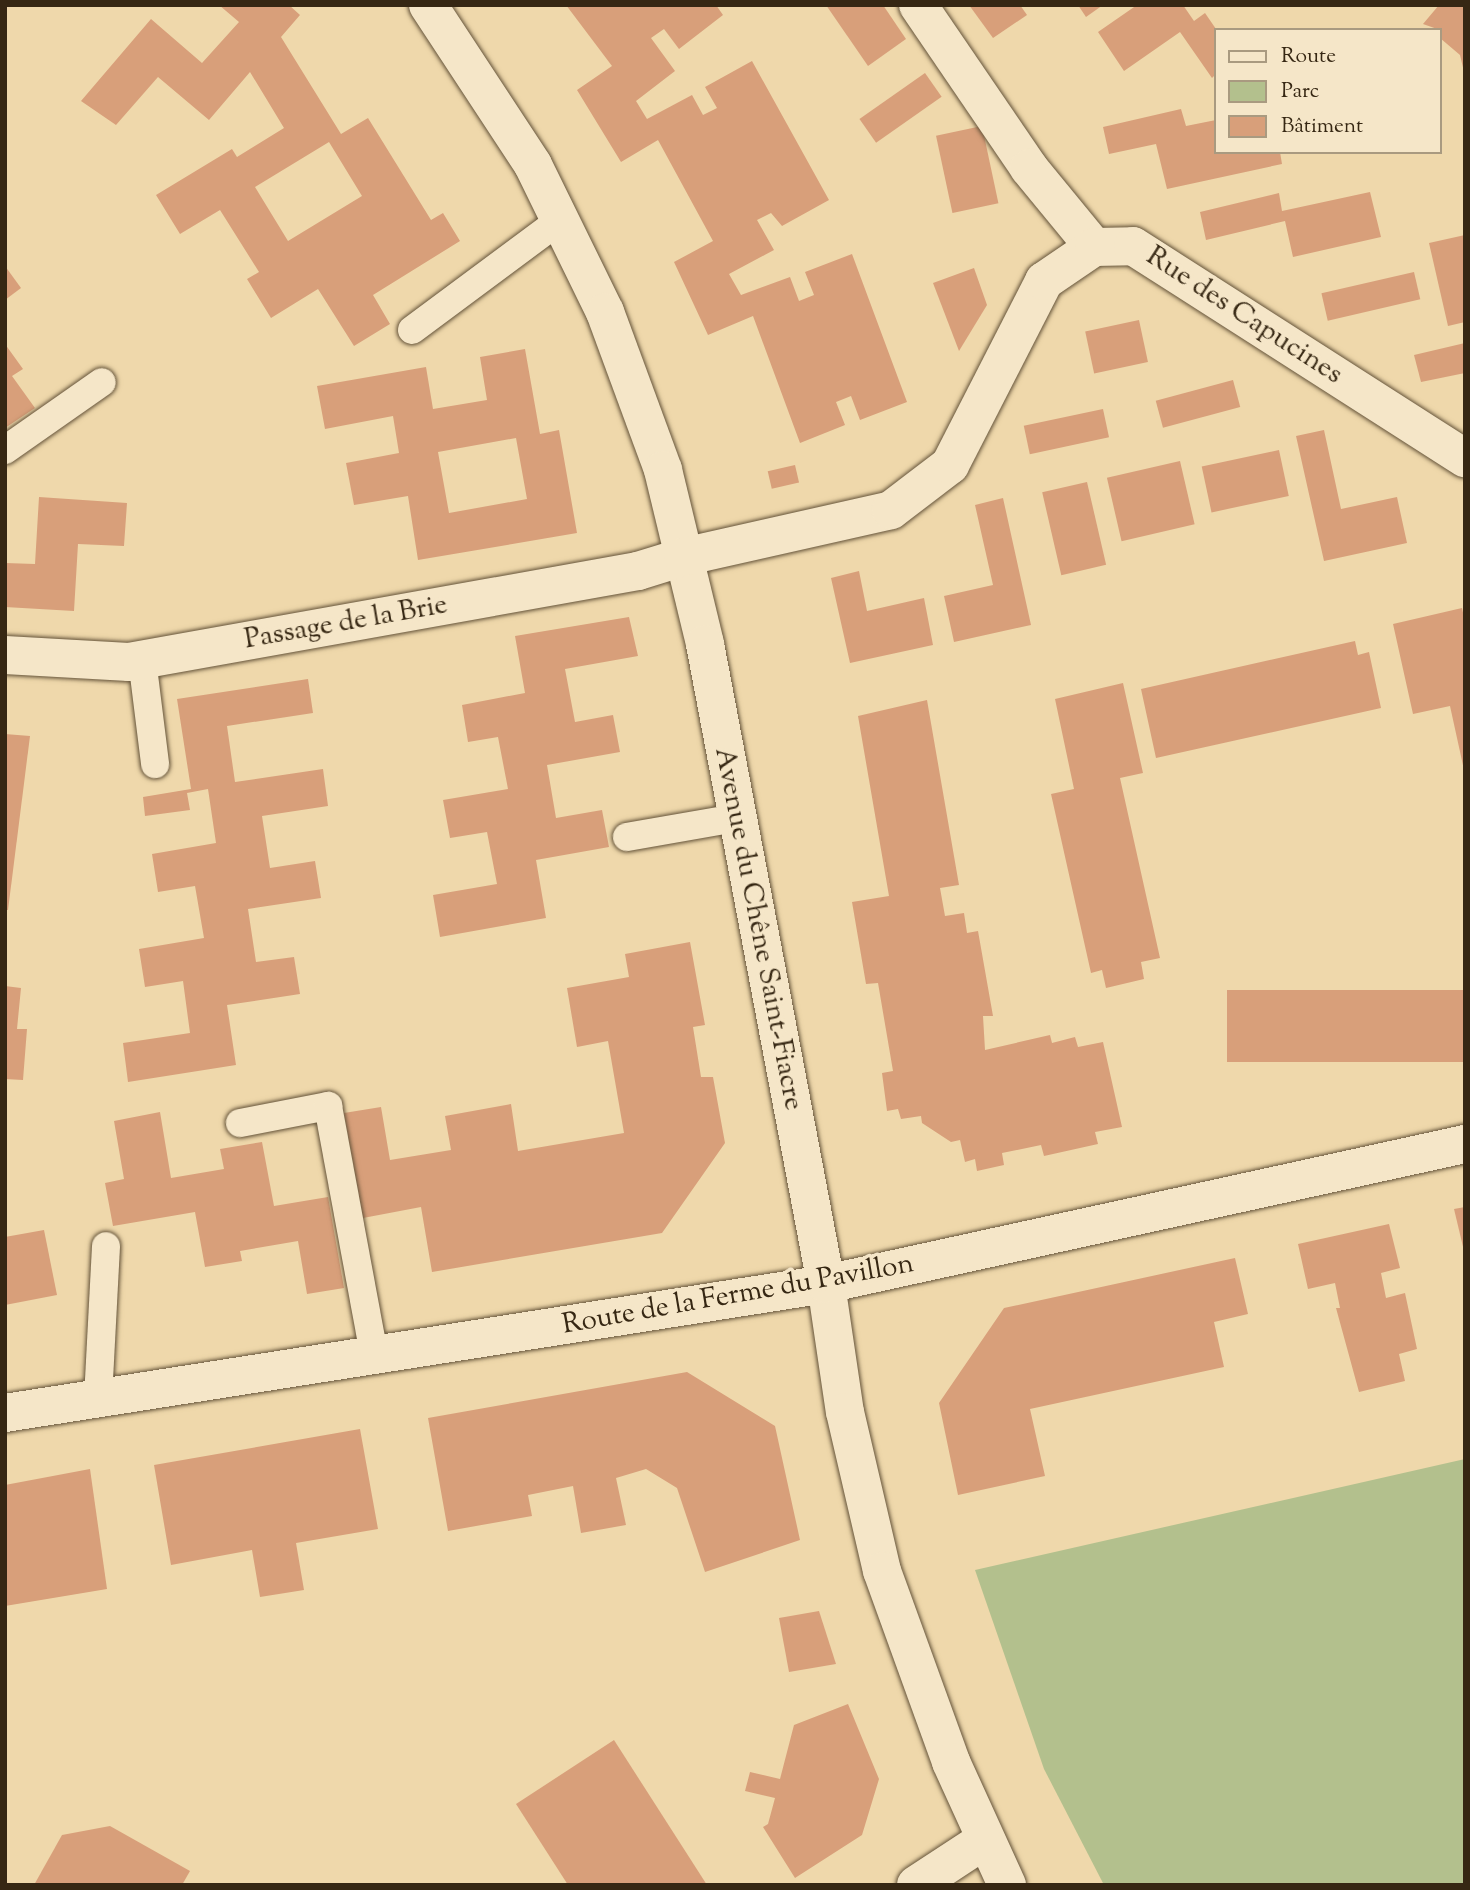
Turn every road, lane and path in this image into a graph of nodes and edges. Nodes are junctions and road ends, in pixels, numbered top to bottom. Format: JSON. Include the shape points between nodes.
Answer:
{"nodes":[{"id":1,"x":428,"y":5,"type":"edge"},
{"id":2,"x":918,"y":5,"type":"edge"},
{"id":3,"x":560,"y":220,"type":"junction"},
{"id":4,"x":1094,"y":247,"type":"junction"},
{"id":5,"x":412,"y":330,"type":"dead end"},
{"id":6,"x":102,"y":382,"type":"dead end"},
{"id":7,"x":5,"y":450,"type":"edge"},
{"id":8,"x":1465,"y":458,"type":"edge"},
{"id":9,"x":683,"y":557,"type":"junction"},
{"id":10,"x":5,"y":655,"type":"edge"},
{"id":11,"x":142,"y":659,"type":"junction"},
{"id":12,"x":155,"y":764,"type":"dead end"},
{"id":13,"x":736,"y":818,"type":"junction"},
{"id":14,"x":626,"y":837,"type":"dead end"},
{"id":15,"x":240,"y":1123,"type":"dead end"},
{"id":16,"x":1465,"y":1144,"type":"edge"},
{"id":17,"x":106,"y":1245,"type":"dead end"},
{"id":18,"x":826,"y":1284,"type":"junction"},
{"id":19,"x":374,"y":1355,"type":"junction"},
{"id":20,"x":98,"y":1399,"type":"junction"},
{"id":21,"x":5,"y":1413,"type":"edge"},
{"id":22,"x":984,"y":1841,"type":"junction"},
{"id":23,"x":916,"y":1885,"type":"edge"},
{"id":24,"x":1007,"y":1885,"type":"edge"}],
"edges":[{"from":1,"to":3,"type":"street","name":"Avenue du Chêne Saint-Fiacre","via":[[533,165]]},
{"from":2,"to":4,"type":"street","via":[[1029,168]]},
{"from":3,"to":5,"type":"lane"},
{"from":3,"to":9,"type":"street","name":"Avenue du Chêne Saint-Fiacre","via":[[605,312],[659,458]]},
{"from":4,"to":8,"type":"street","name":"Rue des Capucines","via":[[1133,246]]},
{"from":4,"to":9,"type":"street","via":[[1044,281],[950,465],[891,510]]},
{"from":6,"to":7,"type":"lane"},
{"from":9,"to":11,"type":"street","name":"Passage de la Brie","via":[[638,571]]},
{"from":9,"to":13,"type":"street","name":"Avenue du Chêne Saint-Fiacre","via":[[705,644]]},
{"from":10,"to":11,"type":"street","name":"Passage de la Brie"},
{"from":11,"to":12,"type":"lane"},
{"from":13,"to":14,"type":"lane"},
{"from":13,"to":18,"type":"street","name":"Avenue du Chêne Saint-Fiacre"},
{"from":15,"to":19,"type":"lane","via":[[328,1106]]},
{"from":16,"to":18,"type":"street","name":"Route de la Ferme du Pavillon"},
{"from":17,"to":20,"type":"lane"},
{"from":18,"to":19,"type":"street","name":"Route de la Ferme du Pavillon"},
{"from":18,"to":22,"type":"street","name":"Avenue du Chêne Saint-Fiacre","via":[[845,1412],[882,1571]]},
{"from":19,"to":20,"type":"street","name":"Route de la Ferme du Pavillon"},
{"from":20,"to":21,"type":"street","name":"Route de la Ferme du Pavillon"},
{"from":22,"to":23,"type":"street"},
{"from":22,"to":24,"type":"street","name":"Avenue du Chêne Saint-Fiacre"}]}
